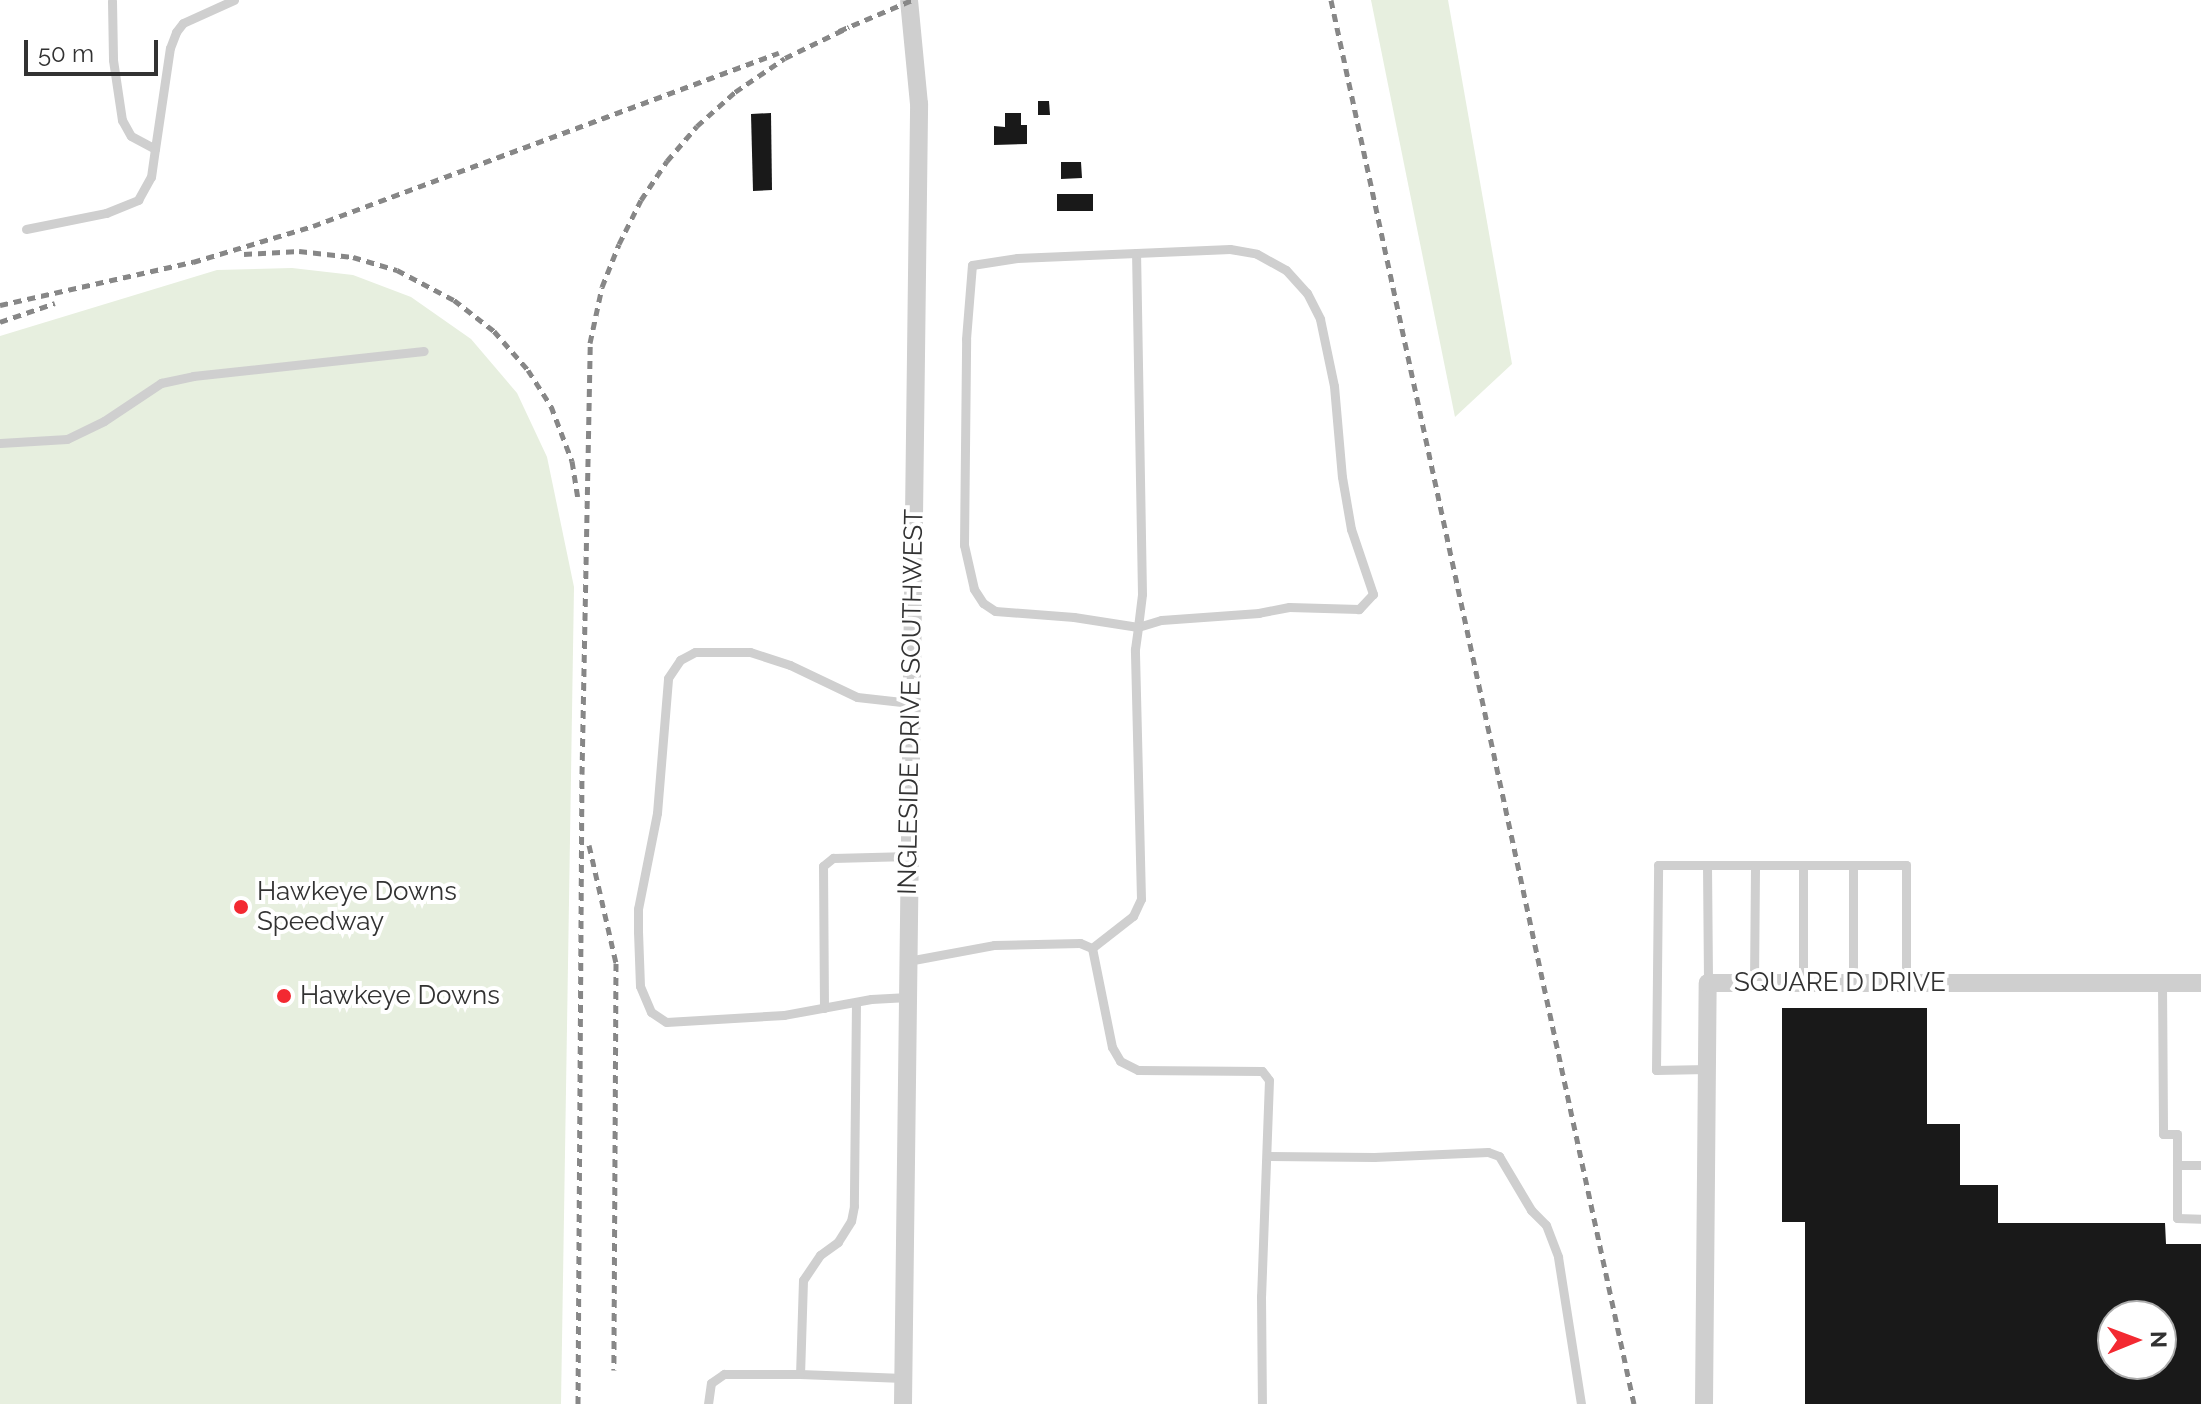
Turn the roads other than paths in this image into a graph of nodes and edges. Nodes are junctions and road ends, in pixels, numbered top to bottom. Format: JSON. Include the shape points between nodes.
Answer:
{"nodes":[{"id":1,"x":234,"y":0,"type":"edge"},
{"id":2,"x":112,"y":1,"type":"edge"},
{"id":3,"x":908,"y":1,"type":"edge"},
{"id":4,"x":155,"y":149,"type":"junction"},
{"id":5,"x":26,"y":229,"type":"dead end"},
{"id":6,"x":1136,"y":253,"type":"junction"},
{"id":7,"x":424,"y":351,"type":"dead end"},
{"id":8,"x":0,"y":443,"type":"edge"},
{"id":9,"x":1138,"y":627,"type":"junction"},
{"id":10,"x":911,"y":703,"type":"junction"},
{"id":11,"x":910,"y":856,"type":"junction"},
{"id":12,"x":1707,"y":865,"type":"junction"},
{"id":13,"x":1755,"y":865,"type":"junction"},
{"id":14,"x":1803,"y":865,"type":"junction"},
{"id":15,"x":1853,"y":865,"type":"junction"},
{"id":16,"x":1092,"y":948,"type":"junction"},
{"id":17,"x":908,"y":961,"type":"junction"},
{"id":18,"x":1708,"y":983,"type":"junction"},
{"id":19,"x":1754,"y":983,"type":"junction"},
{"id":20,"x":1803,"y":983,"type":"junction"},
{"id":21,"x":1853,"y":983,"type":"junction"},
{"id":22,"x":1906,"y":983,"type":"junction"},
{"id":23,"x":2162,"y":983,"type":"junction"},
{"id":24,"x":2201,"y":983,"type":"edge"},
{"id":25,"x":908,"y":997,"type":"junction"},
{"id":26,"x":856,"y":1002,"type":"junction"},
{"id":27,"x":824,"y":1008,"type":"junction"},
{"id":28,"x":1707,"y":1069,"type":"junction"},
{"id":29,"x":1268,"y":1156,"type":"junction"},
{"id":30,"x":2177,"y":1165,"type":"junction"},
{"id":31,"x":2201,"y":1165,"type":"edge"},
{"id":32,"x":2201,"y":1219,"type":"edge"},
{"id":33,"x":800,"y":1374,"type":"junction"},
{"id":34,"x":903,"y":1378,"type":"junction"},
{"id":35,"x":708,"y":1404,"type":"edge"},
{"id":36,"x":903,"y":1404,"type":"edge"},
{"id":37,"x":1262,"y":1404,"type":"edge"},
{"id":38,"x":1581,"y":1404,"type":"edge"},
{"id":39,"x":1704,"y":1404,"type":"edge"}],
"edges":[{"from":1,"to":4,"type":"lane","via":[[183,23],[176,32]]},
{"from":2,"to":4,"type":"lane","via":[[122,120],[131,136]]},
{"from":3,"to":10,"type":"street","name":"INGLESIDE DRIVE SOUTHWEST","via":[[919,104]]},
{"from":4,"to":5,"type":"lane","via":[[151,177],[138,200],[106,213]]},
{"from":6,"to":9,"type":"lane","via":[[1142,594]]},
{"from":6,"to":9,"type":"lane","via":[[972,265],[964,545],[974,589],[995,611]]},
{"from":6,"to":9,"type":"lane","via":[[1230,249],[1257,254],[1286,270],[1307,293],[1320,319],[1334,386],[1351,529],[1373,594],[1359,609],[1289,607]]},
{"from":7,"to":8,"type":"lane","via":[[172,380],[67,439]]},
{"from":9,"to":16,"type":"lane","via":[[1141,899],[1133,916]]},
{"from":10,"to":11,"type":"street","name":"INGLESIDE DRIVE SOUTHWEST"},
{"from":10,"to":27,"type":"lane","via":[[857,697],[750,652],[695,652],[680,660],[668,678],[657,813],[638,909],[640,986],[651,1012],[666,1022]]},
{"from":11,"to":17,"type":"street","name":"INGLESIDE DRIVE SOUTHWEST"},
{"from":11,"to":27,"type":"lane","via":[[833,858],[823,866]]},
{"from":12,"to":13,"type":"lane"},
{"from":12,"to":18,"type":"lane"},
{"from":12,"to":28,"type":"lane","via":[[1658,865],[1656,1070]]},
{"from":13,"to":14,"type":"lane"},
{"from":13,"to":19,"type":"lane"},
{"from":14,"to":15,"type":"lane"},
{"from":14,"to":20,"type":"lane"},
{"from":15,"to":21,"type":"lane"},
{"from":15,"to":22,"type":"lane","via":[[1906,865]]},
{"from":16,"to":17,"type":"lane","via":[[1080,943],[994,945]]},
{"from":16,"to":29,"type":"lane","via":[[1112,1047],[1120,1061],[1138,1070],[1262,1071],[1269,1080]]},
{"from":17,"to":25,"type":"street","name":"INGLESIDE DRIVE SOUTHWEST"},
{"from":18,"to":19,"type":"street","name":"SQUARE D DRIVE"},
{"from":18,"to":28,"type":"street","name":"SQUARE D DRIVE"},
{"from":19,"to":20,"type":"street","name":"SQUARE D DRIVE"},
{"from":20,"to":21,"type":"street","name":"SQUARE D DRIVE"},
{"from":21,"to":22,"type":"street","name":"SQUARE D DRIVE"},
{"from":22,"to":23,"type":"street","name":"SQUARE D DRIVE"},
{"from":23,"to":24,"type":"street","name":"SQUARE D DRIVE"},
{"from":23,"to":30,"type":"lane","via":[[2163,1134],[2177,1134]]},
{"from":25,"to":26,"type":"lane"},
{"from":25,"to":34,"type":"street","name":"INGLESIDE DRIVE SOUTHWEST"},
{"from":26,"to":27,"type":"lane"},
{"from":26,"to":33,"type":"lane","via":[[854,1206],[838,1242],[820,1255],[803,1280]]},
{"from":28,"to":39,"type":"street","name":"SQUARE D DRIVE"},
{"from":29,"to":37,"type":"lane"},
{"from":29,"to":38,"type":"lane","via":[[1499,1156],[1546,1225],[1558,1257]]},
{"from":30,"to":31,"type":"lane"},
{"from":30,"to":32,"type":"lane","via":[[2177,1218]]},
{"from":33,"to":34,"type":"lane"},
{"from":33,"to":35,"type":"lane","via":[[724,1374],[711,1383]]},
{"from":34,"to":36,"type":"street","name":"INGLESIDE DRIVE SOUTHWEST"}]}
